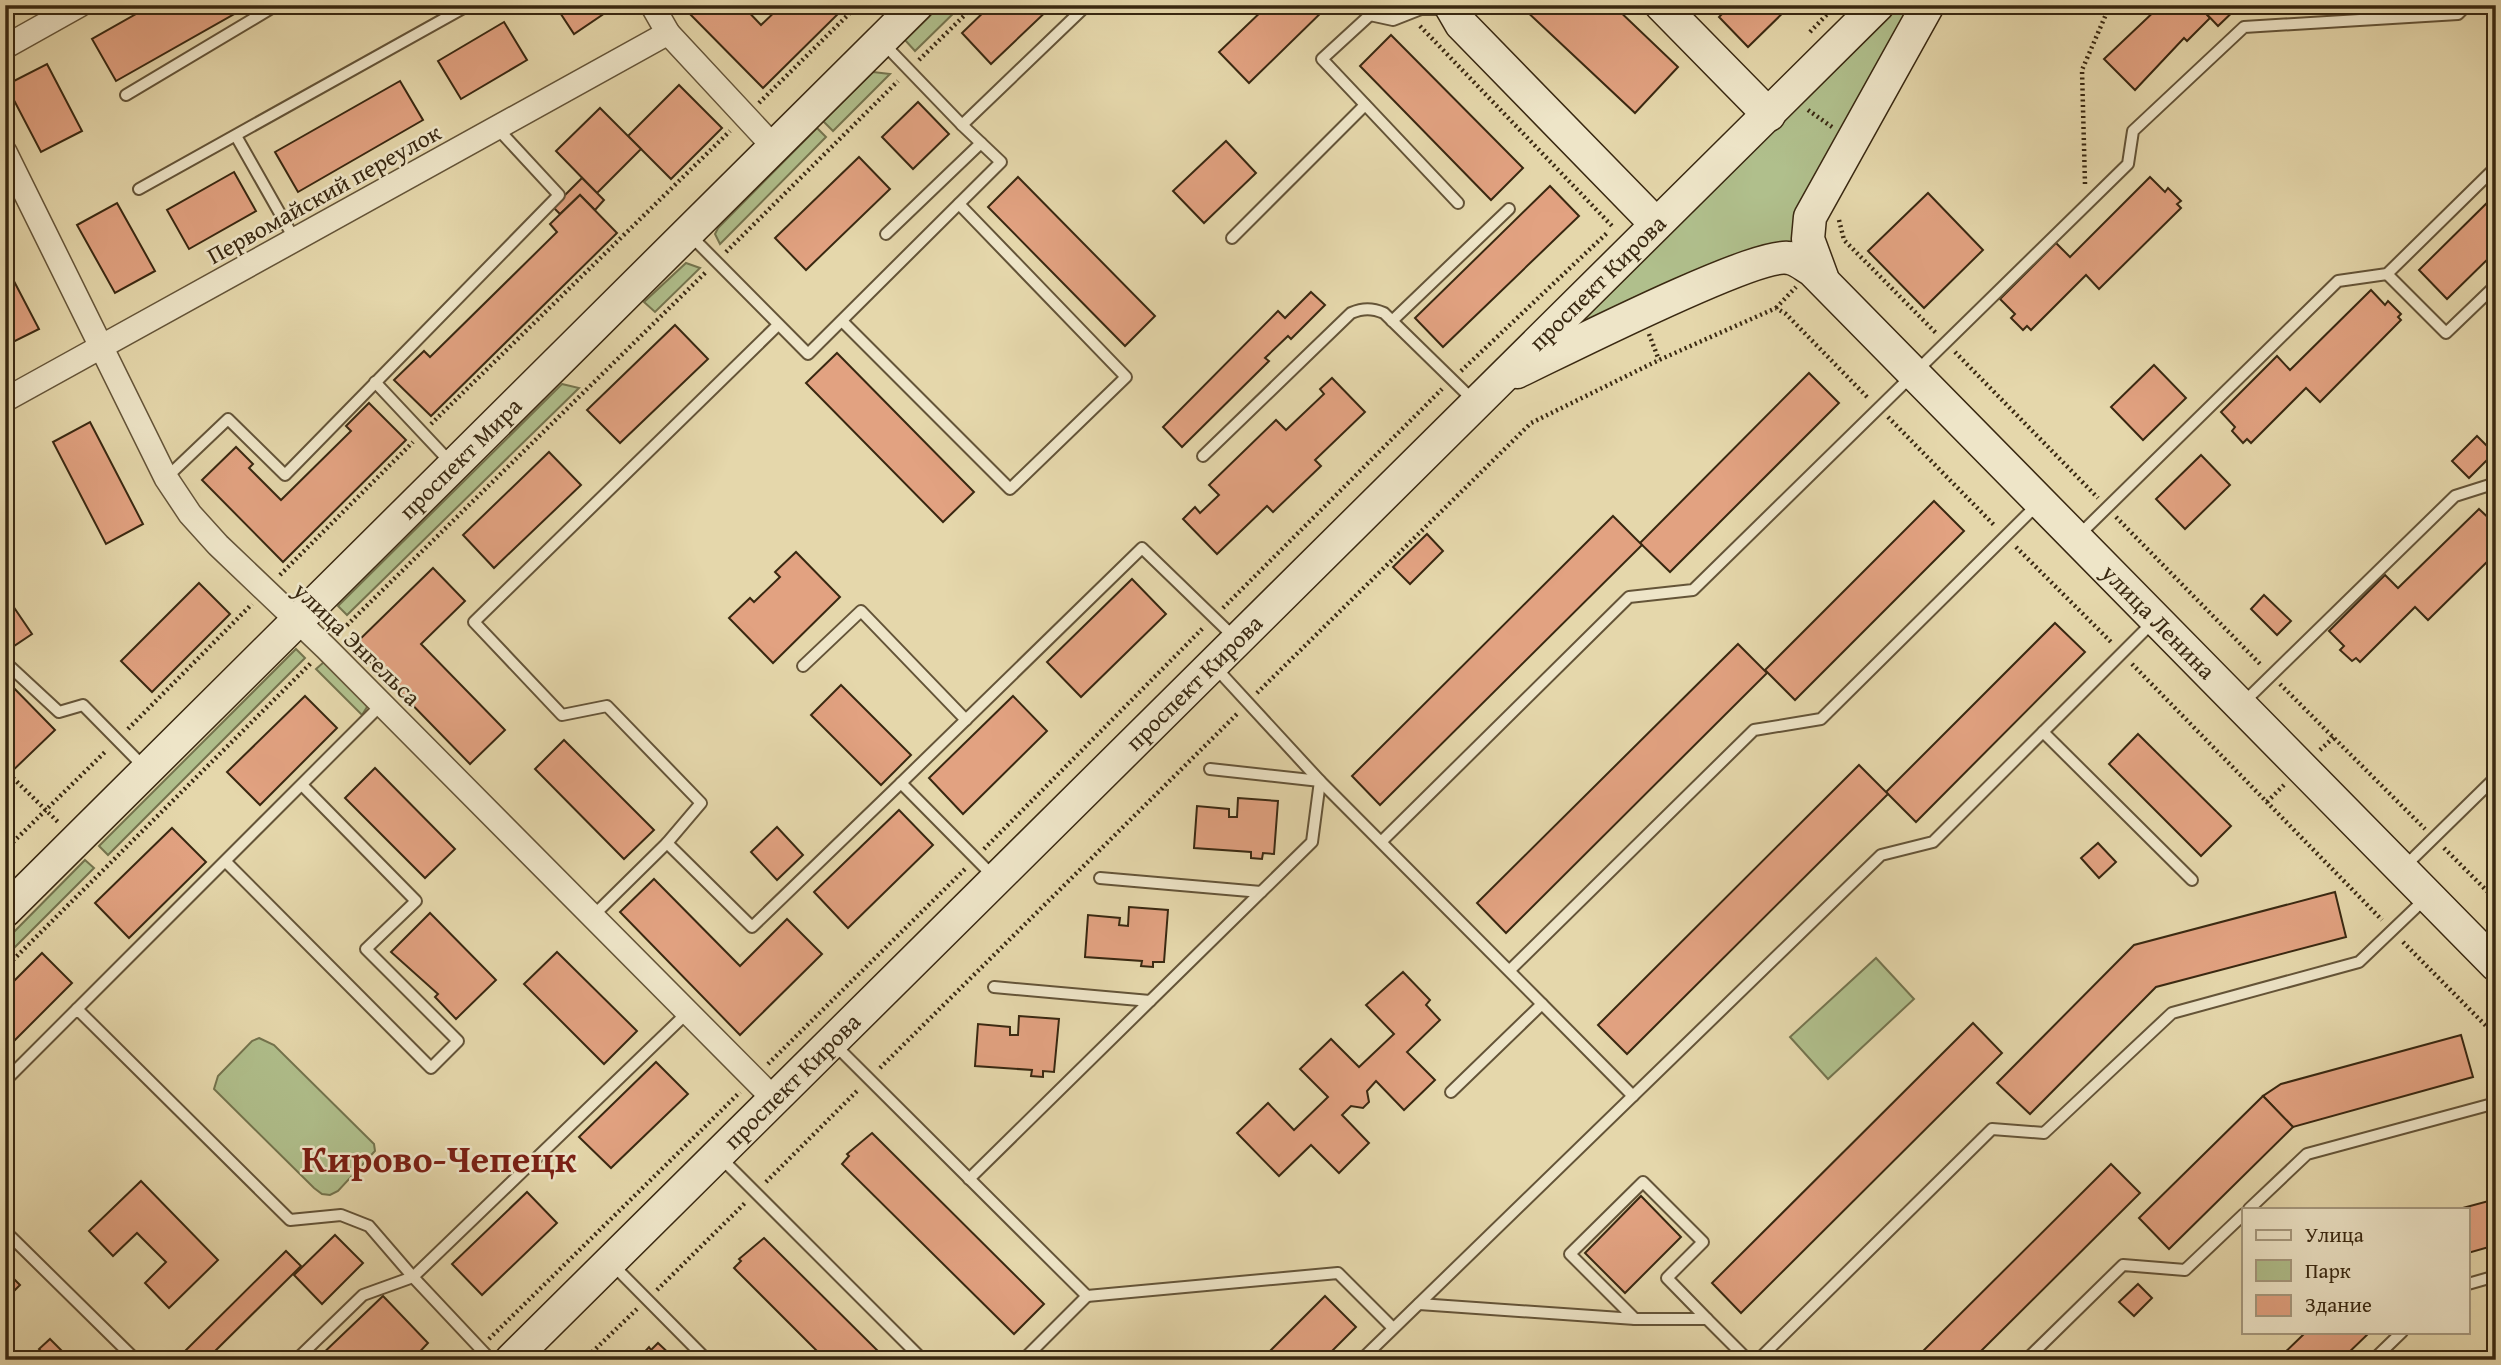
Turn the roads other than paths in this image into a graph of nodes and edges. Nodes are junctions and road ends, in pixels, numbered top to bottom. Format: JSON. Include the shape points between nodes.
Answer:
{"nodes":[{"id":1,"x":80,"y":5,"type":"edge"},
{"id":2,"x":469,"y":5,"type":"edge"},
{"id":3,"x":652,"y":5,"type":"edge"},
{"id":4,"x":917,"y":5,"type":"edge"},
{"id":5,"x":1087,"y":5,"type":"edge"},
{"id":6,"x":1360,"y":5,"type":"edge"},
{"id":7,"x":1661,"y":5,"type":"edge"},
{"id":8,"x":1878,"y":5,"type":"edge"},
{"id":9,"x":1928,"y":5,"type":"edge"},
{"id":10,"x":2467,"y":5,"type":"edge"},
{"id":11,"x":271,"y":6,"type":"edge"},
{"id":12,"x":1450,"y":7,"type":"edge"},
{"id":13,"x":1370,"y":15,"type":"junction"},
{"id":14,"x":668,"y":33,"type":"junction"},
{"id":15,"x":881,"y":41,"type":"junction"},
{"id":16,"x":5,"y":47,"type":"edge"},
{"id":17,"x":126,"y":95,"type":"dead end"},
{"id":18,"x":1365,"y":105,"type":"junction"},
{"id":19,"x":1769,"y":115,"type":"junction"},
{"id":20,"x":962,"y":125,"type":"junction"},
{"id":21,"x":497,"y":128,"type":"junction"},
{"id":22,"x":236,"y":136,"type":"junction"},
{"id":23,"x":981,"y":142,"type":"junction"},
{"id":24,"x":774,"y":147,"type":"junction"},
{"id":25,"x":5,"y":152,"type":"edge"},
{"id":26,"x":2496,"y":167,"type":"edge"},
{"id":27,"x":139,"y":189,"type":"dead end"},
{"id":28,"x":1458,"y":203,"type":"dead end"},
{"id":29,"x":959,"y":204,"type":"junction"},
{"id":30,"x":1509,"y":209,"type":"dead end"},
{"id":31,"x":1646,"y":215,"type":"junction"},
{"id":32,"x":688,"y":232,"type":"junction"},
{"id":33,"x":886,"y":234,"type":"dead end"},
{"id":34,"x":1232,"y":238,"type":"dead end"},
{"id":35,"x":296,"y":241,"type":"junction"},
{"id":36,"x":2387,"y":274,"type":"junction"},
{"id":37,"x":1822,"y":278,"type":"junction"},
{"id":38,"x":2496,"y":285,"type":"edge"},
{"id":39,"x":1392,"y":321,"type":"junction"},
{"id":40,"x":843,"y":322,"type":"junction"},
{"id":41,"x":778,"y":325,"type":"junction"},
{"id":42,"x":100,"y":347,"type":"junction"},
{"id":43,"x":1915,"y":373,"type":"junction"},
{"id":44,"x":375,"y":382,"type":"junction"},
{"id":45,"x":1486,"y":392,"type":"junction"},
{"id":46,"x":5,"y":400,"type":"edge"},
{"id":47,"x":1203,"y":456,"type":"dead end"},
{"id":48,"x":452,"y":465,"type":"junction"},
{"id":49,"x":166,"y":478,"type":"junction"},
{"id":50,"x":2496,"y":483,"type":"edge"},
{"id":51,"x":2040,"y":502,"type":"junction"},
{"id":52,"x":2075,"y":538,"type":"junction"},
{"id":53,"x":296,"y":620,"type":"junction"},
{"id":54,"x":2155,"y":620,"type":"junction"},
{"id":55,"x":1237,"y":640,"type":"junction"},
{"id":56,"x":5,"y":662,"type":"edge"},
{"id":57,"x":1212,"y":663,"type":"junction"},
{"id":58,"x":803,"y":666,"type":"dead end"},
{"id":59,"x":382,"y":704,"type":"junction"},
{"id":60,"x":2241,"y":706,"type":"junction"},
{"id":61,"x":966,"y":720,"type":"junction"},
{"id":62,"x":2043,"y":732,"type":"junction"},
{"id":63,"x":1210,"y":769,"type":"dead end"},
{"id":64,"x":147,"y":770,"type":"junction"},
{"id":65,"x":2496,"y":777,"type":"edge"},
{"id":66,"x":1320,"y":781,"type":"junction"},
{"id":67,"x":901,"y":783,"type":"junction"},
{"id":68,"x":302,"y":785,"type":"junction"},
{"id":69,"x":1382,"y":841,"type":"junction"},
{"id":70,"x":667,"y":843,"type":"junction"},
{"id":71,"x":226,"y":862,"type":"junction"},
{"id":72,"x":985,"y":868,"type":"junction"},
{"id":73,"x":2401,"y":869,"type":"junction"},
{"id":74,"x":1100,"y":878,"type":"dead end"},
{"id":75,"x":2192,"y":880,"type":"dead end"},
{"id":76,"x":1261,"y":892,"type":"junction"},
{"id":77,"x":2427,"y":897,"type":"junction"},
{"id":78,"x":5,"y":911,"type":"edge"},
{"id":79,"x":594,"y":915,"type":"junction"},
{"id":80,"x":2496,"y":965,"type":"edge"},
{"id":81,"x":1510,"y":970,"type":"junction"},
{"id":82,"x":993,"y":987,"type":"dead end"},
{"id":83,"x":1150,"y":1001,"type":"junction"},
{"id":84,"x":1542,"y":1004,"type":"junction"},
{"id":85,"x":77,"y":1009,"type":"junction"},
{"id":86,"x":688,"y":1012,"type":"junction"},
{"id":87,"x":832,"y":1042,"type":"junction"},
{"id":88,"x":5,"y":1081,"type":"edge"},
{"id":89,"x":764,"y":1089,"type":"junction"},
{"id":90,"x":1451,"y":1092,"type":"dead end"},
{"id":91,"x":1633,"y":1096,"type":"junction"},
{"id":92,"x":2496,"y":1103,"type":"edge"},
{"id":93,"x":718,"y":1154,"type":"junction"},
{"id":94,"x":969,"y":1179,"type":"junction"},
{"id":95,"x":2250,"y":1208,"type":"edge"},
{"id":96,"x":2242,"y":1216,"type":"edge"},
{"id":97,"x":5,"y":1231,"type":"edge"},
{"id":98,"x":609,"y":1262,"type":"junction"},
{"id":99,"x":2496,"y":1276,"type":"edge"},
{"id":100,"x":413,"y":1277,"type":"junction"},
{"id":101,"x":2470,"y":1283,"type":"edge"},
{"id":102,"x":1087,"y":1296,"type":"junction"},
{"id":103,"x":1419,"y":1304,"type":"junction"},
{"id":104,"x":1635,"y":1318,"type":"junction"},
{"id":105,"x":1707,"y":1319,"type":"junction"},
{"id":106,"x":1393,"y":1328,"type":"junction"},
{"id":107,"x":2400,"y":1334,"type":"edge"},
{"id":108,"x":136,"y":1360,"type":"edge"},
{"id":109,"x":296,"y":1360,"type":"edge"},
{"id":110,"x":491,"y":1360,"type":"edge"},
{"id":111,"x":511,"y":1360,"type":"edge"},
{"id":112,"x":707,"y":1360,"type":"edge"},
{"id":113,"x":923,"y":1360,"type":"edge"},
{"id":114,"x":1023,"y":1360,"type":"edge"},
{"id":115,"x":1361,"y":1360,"type":"edge"},
{"id":116,"x":1748,"y":1360,"type":"edge"},
{"id":117,"x":1758,"y":1360,"type":"edge"},
{"id":118,"x":2026,"y":1360,"type":"edge"},
{"id":119,"x":2373,"y":1360,"type":"edge"}],
"edges":[{"from":1,"to":16,"type":"street"},
{"from":2,"to":22,"type":"lane"},
{"from":3,"to":14,"type":"street"},
{"from":4,"to":15,"type":"street","name":"проспект Мира"},
{"from":5,"to":20,"type":"lane"},
{"from":6,"to":13,"type":"lane"},
{"from":7,"to":19,"type":"street"},
{"from":8,"to":19,"type":"street","name":"проспект Кирова"},
{"from":9,"to":37,"type":"street","via":[[1811,217],[1808,239]]},
{"from":10,"to":43,"type":"lane","via":[[2458,13],[2244,27],[2133,131],[2127,164]]},
{"from":11,"to":17,"type":"lane"},
{"from":12,"to":13,"type":"lane","via":[[1415,11],[1393,20]]},
{"from":12,"to":31,"type":"street","via":[[1461,24]]},
{"from":13,"to":18,"type":"lane","via":[[1322,59]]},
{"from":14,"to":21,"type":"street","name":"Первомайский переулок"},
{"from":14,"to":24,"type":"street"},
{"from":15,"to":20,"type":"lane"},
{"from":15,"to":24,"type":"street","name":"проспект Мира"},
{"from":18,"to":28,"type":"lane"},
{"from":18,"to":34,"type":"lane"},
{"from":19,"to":31,"type":"street","name":"проспект Кирова"},
{"from":20,"to":23,"type":"lane"},
{"from":21,"to":35,"type":"street","name":"Первомайский переулок"},
{"from":21,"to":44,"type":"lane","via":[[559,195]]},
{"from":22,"to":27,"type":"lane"},
{"from":22,"to":35,"type":"lane"},
{"from":23,"to":29,"type":"lane","via":[[1002,162]]},
{"from":23,"to":33,"type":"lane"},
{"from":24,"to":32,"type":"street","name":"проспект Мира"},
{"from":25,"to":42,"type":"street","name":"улица Энгельса"},
{"from":26,"to":36,"type":"lane"},
{"from":29,"to":40,"type":"lane"},
{"from":29,"to":40,"type":"lane","via":[[1126,377],[1010,489]]},
{"from":30,"to":39,"type":"lane"},
{"from":31,"to":45,"type":"street","name":"проспект Кирова"},
{"from":32,"to":41,"type":"lane"},
{"from":32,"to":48,"type":"street","name":"проспект Мира"},
{"from":35,"to":42,"type":"street","name":"Первомайский переулок"},
{"from":36,"to":38,"type":"lane","via":[[2446,333]]},
{"from":36,"to":52,"type":"lane","via":[[2338,281]]},
{"from":37,"to":43,"type":"street","name":"улица Ленина"},
{"from":37,"to":45,"type":"street","via":[[1789,258],[1762,261],[1640,313]]},
{"from":39,"to":45,"type":"lane","via":[[1452,380]]},
{"from":39,"to":47,"type":"lane","via":[[1374,309],[1351,313]]},
{"from":40,"to":41,"type":"lane","via":[[808,354]]},
{"from":41,"to":70,"type":"lane","via":[[474,622],[562,715],[607,706],[701,803]]},
{"from":42,"to":46,"type":"street","name":"Первомайский переулок"},
{"from":42,"to":49,"type":"street","name":"улица Энгельса"},
{"from":43,"to":51,"type":"street","name":"улица Ленина"},
{"from":43,"to":69,"type":"lane","via":[[1693,590],[1629,597]]},
{"from":44,"to":48,"type":"lane"},
{"from":44,"to":49,"type":"lane","via":[[285,475],[228,419]]},
{"from":45,"to":55,"type":"street","name":"проспект Кирова"},
{"from":48,"to":53,"type":"street","name":"проспект Мира"},
{"from":49,"to":53,"type":"street","name":"улица Энгельса","via":[[218,545]]},
{"from":50,"to":60,"type":"lane","via":[[2455,496]]},
{"from":51,"to":52,"type":"street","name":"улица Ленина"},
{"from":51,"to":81,"type":"lane","via":[[1821,719],[1755,730]]},
{"from":52,"to":54,"type":"street","name":"улица Ленина"},
{"from":53,"to":59,"type":"street","name":"улица Энгельса"},
{"from":53,"to":64,"type":"street","name":"проспект Мира"},
{"from":54,"to":60,"type":"street","name":"улица Ленина"},
{"from":54,"to":62,"type":"lane"},
{"from":55,"to":57,"type":"street","name":"проспект Кирова"},
{"from":55,"to":61,"type":"lane","via":[[1142,548]]},
{"from":56,"to":64,"type":"lane","via":[[59,712],[83,705]]},
{"from":57,"to":66,"type":"lane"},
{"from":57,"to":72,"type":"street","name":"проспект Кирова"},
{"from":58,"to":61,"type":"lane","via":[[861,611]]},
{"from":59,"to":68,"type":"lane"},
{"from":59,"to":79,"type":"street","name":"улица Энгельса"},
{"from":60,"to":73,"type":"street","name":"улица Ленина"},
{"from":61,"to":67,"type":"lane"},
{"from":62,"to":75,"type":"lane"},
{"from":62,"to":91,"type":"lane","via":[[1933,842],[1881,855]]},
{"from":63,"to":66,"type":"lane"},
{"from":64,"to":78,"type":"street","name":"проспект Мира"},
{"from":65,"to":73,"type":"lane"},
{"from":66,"to":69,"type":"lane"},
{"from":66,"to":76,"type":"lane","via":[[1312,842]]},
{"from":67,"to":70,"type":"lane","via":[[752,927]]},
{"from":67,"to":72,"type":"lane"},
{"from":68,"to":71,"type":"lane"},
{"from":68,"to":71,"type":"lane","via":[[416,901],[366,949],[458,1041],[431,1068]]},
{"from":69,"to":81,"type":"lane"},
{"from":70,"to":79,"type":"lane"},
{"from":71,"to":85,"type":"lane"},
{"from":72,"to":87,"type":"street","name":"проспект Кирова"},
{"from":73,"to":77,"type":"street","name":"улица Ленина"},
{"from":74,"to":76,"type":"lane"},
{"from":76,"to":83,"type":"lane"},
{"from":77,"to":80,"type":"street","name":"улица Ленина"},
{"from":77,"to":117,"type":"lane","via":[[2359,962],[2172,1013],[2044,1133],[1992,1129]]},
{"from":79,"to":86,"type":"street","name":"улица Энгельса"},
{"from":81,"to":84,"type":"lane"},
{"from":82,"to":83,"type":"lane"},
{"from":83,"to":94,"type":"lane"},
{"from":84,"to":90,"type":"lane"},
{"from":84,"to":91,"type":"lane"},
{"from":85,"to":88,"type":"lane"},
{"from":85,"to":100,"type":"lane","via":[[290,1220],[341,1215],[369,1226]]},
{"from":86,"to":89,"type":"street","name":"улица Энгельса"},
{"from":86,"to":100,"type":"lane"},
{"from":87,"to":89,"type":"street","name":"проспект Кирова"},
{"from":87,"to":94,"type":"lane"},
{"from":89,"to":93,"type":"street","name":"проспект Кирова"},
{"from":91,"to":103,"type":"lane"},
{"from":92,"to":95,"type":"lane","via":[[2307,1154]]},
{"from":93,"to":98,"type":"street","name":"проспект Кирова"},
{"from":93,"to":113,"type":"lane"},
{"from":94,"to":102,"type":"lane"},
{"from":96,"to":118,"type":"lane","via":[[2185,1270],[2123,1265]]},
{"from":97,"to":108,"type":"lane"},
{"from":98,"to":111,"type":"street","name":"проспект Кирова"},
{"from":98,"to":112,"type":"lane"},
{"from":99,"to":101,"type":"lane"},
{"from":100,"to":109,"type":"lane","via":[[363,1295]]},
{"from":100,"to":110,"type":"lane"},
{"from":102,"to":106,"type":"lane","via":[[1338,1273]]},
{"from":102,"to":114,"type":"lane"},
{"from":103,"to":104,"type":"lane"},
{"from":103,"to":106,"type":"lane"},
{"from":104,"to":105,"type":"lane"},
{"from":104,"to":105,"type":"lane","via":[[1570,1254],[1643,1182],[1703,1242],[1667,1278]]},
{"from":105,"to":116,"type":"lane"},
{"from":106,"to":115,"type":"lane"},
{"from":107,"to":119,"type":"lane"}]}
